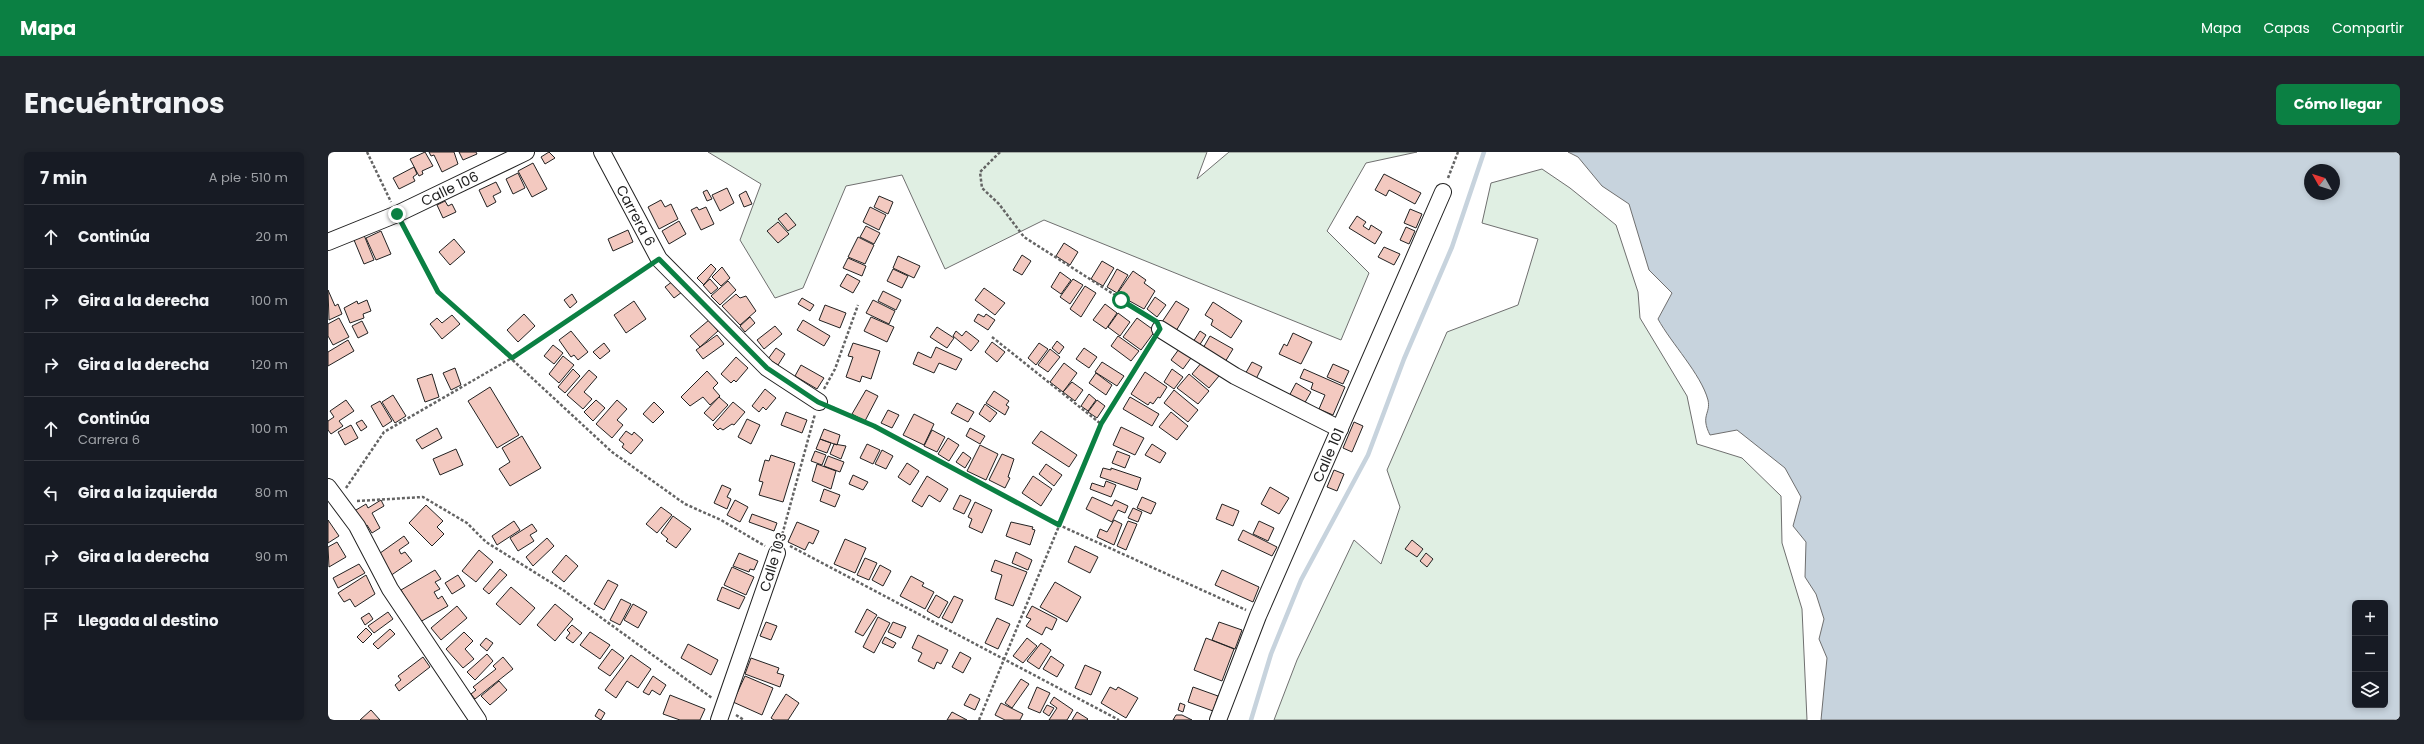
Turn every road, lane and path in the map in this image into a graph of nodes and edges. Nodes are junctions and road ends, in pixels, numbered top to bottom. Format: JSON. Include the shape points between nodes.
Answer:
{"nodes":[{"id":1,"x":367,"y":152,"type":"edge"},
{"id":2,"x":526,"y":152,"type":"edge"},
{"id":3,"x":602,"y":152,"type":"edge"},
{"id":4,"x":1000,"y":152,"type":"edge"},
{"id":5,"x":1458,"y":152,"type":"edge"},
{"id":6,"x":1443,"y":192,"type":"joint"},
{"id":7,"x":397,"y":214,"type":"junction"},
{"id":8,"x":328,"y":242,"type":"edge"},
{"id":9,"x":659,"y":259,"type":"junction"},
{"id":10,"x":858,"y":305,"type":"dead end"},
{"id":11,"x":1160,"y":329,"type":"junction"},
{"id":12,"x":992,"y":337,"type":"dead end"},
{"id":13,"x":512,"y":358,"type":"junction"},
{"id":14,"x":818,"y":402,"type":"junction"},
{"id":15,"x":1101,"y":424,"type":"junction"},
{"id":16,"x":1340,"y":429,"type":"junction"},
{"id":17,"x":328,"y":487,"type":"edge"},
{"id":18,"x":332,"y":504,"type":"edge"},
{"id":19,"x":1059,"y":525,"type":"junction"},
{"id":20,"x":779,"y":547,"type":"junction"},
{"id":21,"x":1258,"y":616,"type":"junction"},
{"id":22,"x":1003,"y":660,"type":"junction"},
{"id":23,"x":721,"y":713,"type":"edge"},
{"id":24,"x":478,"y":720,"type":"edge"},
{"id":25,"x":744,"y":720,"type":"edge"},
{"id":26,"x":979,"y":720,"type":"edge"},
{"id":27,"x":1119,"y":720,"type":"edge"},
{"id":28,"x":1218,"y":720,"type":"edge"}],
"edges":[{"from":1,"to":7,"type":"path"},
{"from":2,"to":7,"type":"street","name":"Calle 106"},
{"from":3,"to":9,"type":"street","name":"Carrera 6"},
{"from":4,"to":11,"type":"path","via":[[980,172],[982,188],[999,204],[1024,237],[1148,315],[1157,322]]},
{"from":5,"to":6,"type":"path"},
{"from":6,"to":16,"type":"street","name":"Calle 101"},
{"from":7,"to":8,"type":"street","name":"Calle 106"},
{"from":7,"to":13,"type":"path","via":[[438,292]]},
{"from":9,"to":13,"type":"path"},
{"from":9,"to":14,"type":"street","name":"Carrera 6","via":[[767,368]]},
{"from":10,"to":14,"type":"path","name":"Calle 103","via":[[835,369]]},
{"from":11,"to":15,"type":"path"},
{"from":11,"to":16,"type":"street","via":[[1235,376]]},
{"from":12,"to":15,"type":"path"},
{"from":13,"to":18,"type":"path","via":[[384,432]]},
{"from":13,"to":20,"type":"path","via":[[612,452],[685,504]]},
{"from":14,"to":19,"type":"path","via":[[874,426]]},
{"from":14,"to":20,"type":"path","name":"Calle 103"},
{"from":15,"to":19,"type":"path"},
{"from":16,"to":21,"type":"street","name":"Calle 101"},
{"from":17,"to":18,"type":"street"},
{"from":18,"to":23,"type":"path","via":[[423,497],[467,523],[486,542],[563,590]]},
{"from":18,"to":24,"type":"street","via":[[357,526],[390,589]]},
{"from":19,"to":21,"type":"path"},
{"from":19,"to":22,"type":"path"},
{"from":20,"to":22,"type":"path"},
{"from":20,"to":23,"type":"street","name":"Calle 103"},
{"from":21,"to":28,"type":"street","name":"Calle 101"},
{"from":22,"to":26,"type":"path"},
{"from":22,"to":27,"type":"path"},
{"from":23,"to":25,"type":"path"}]}
